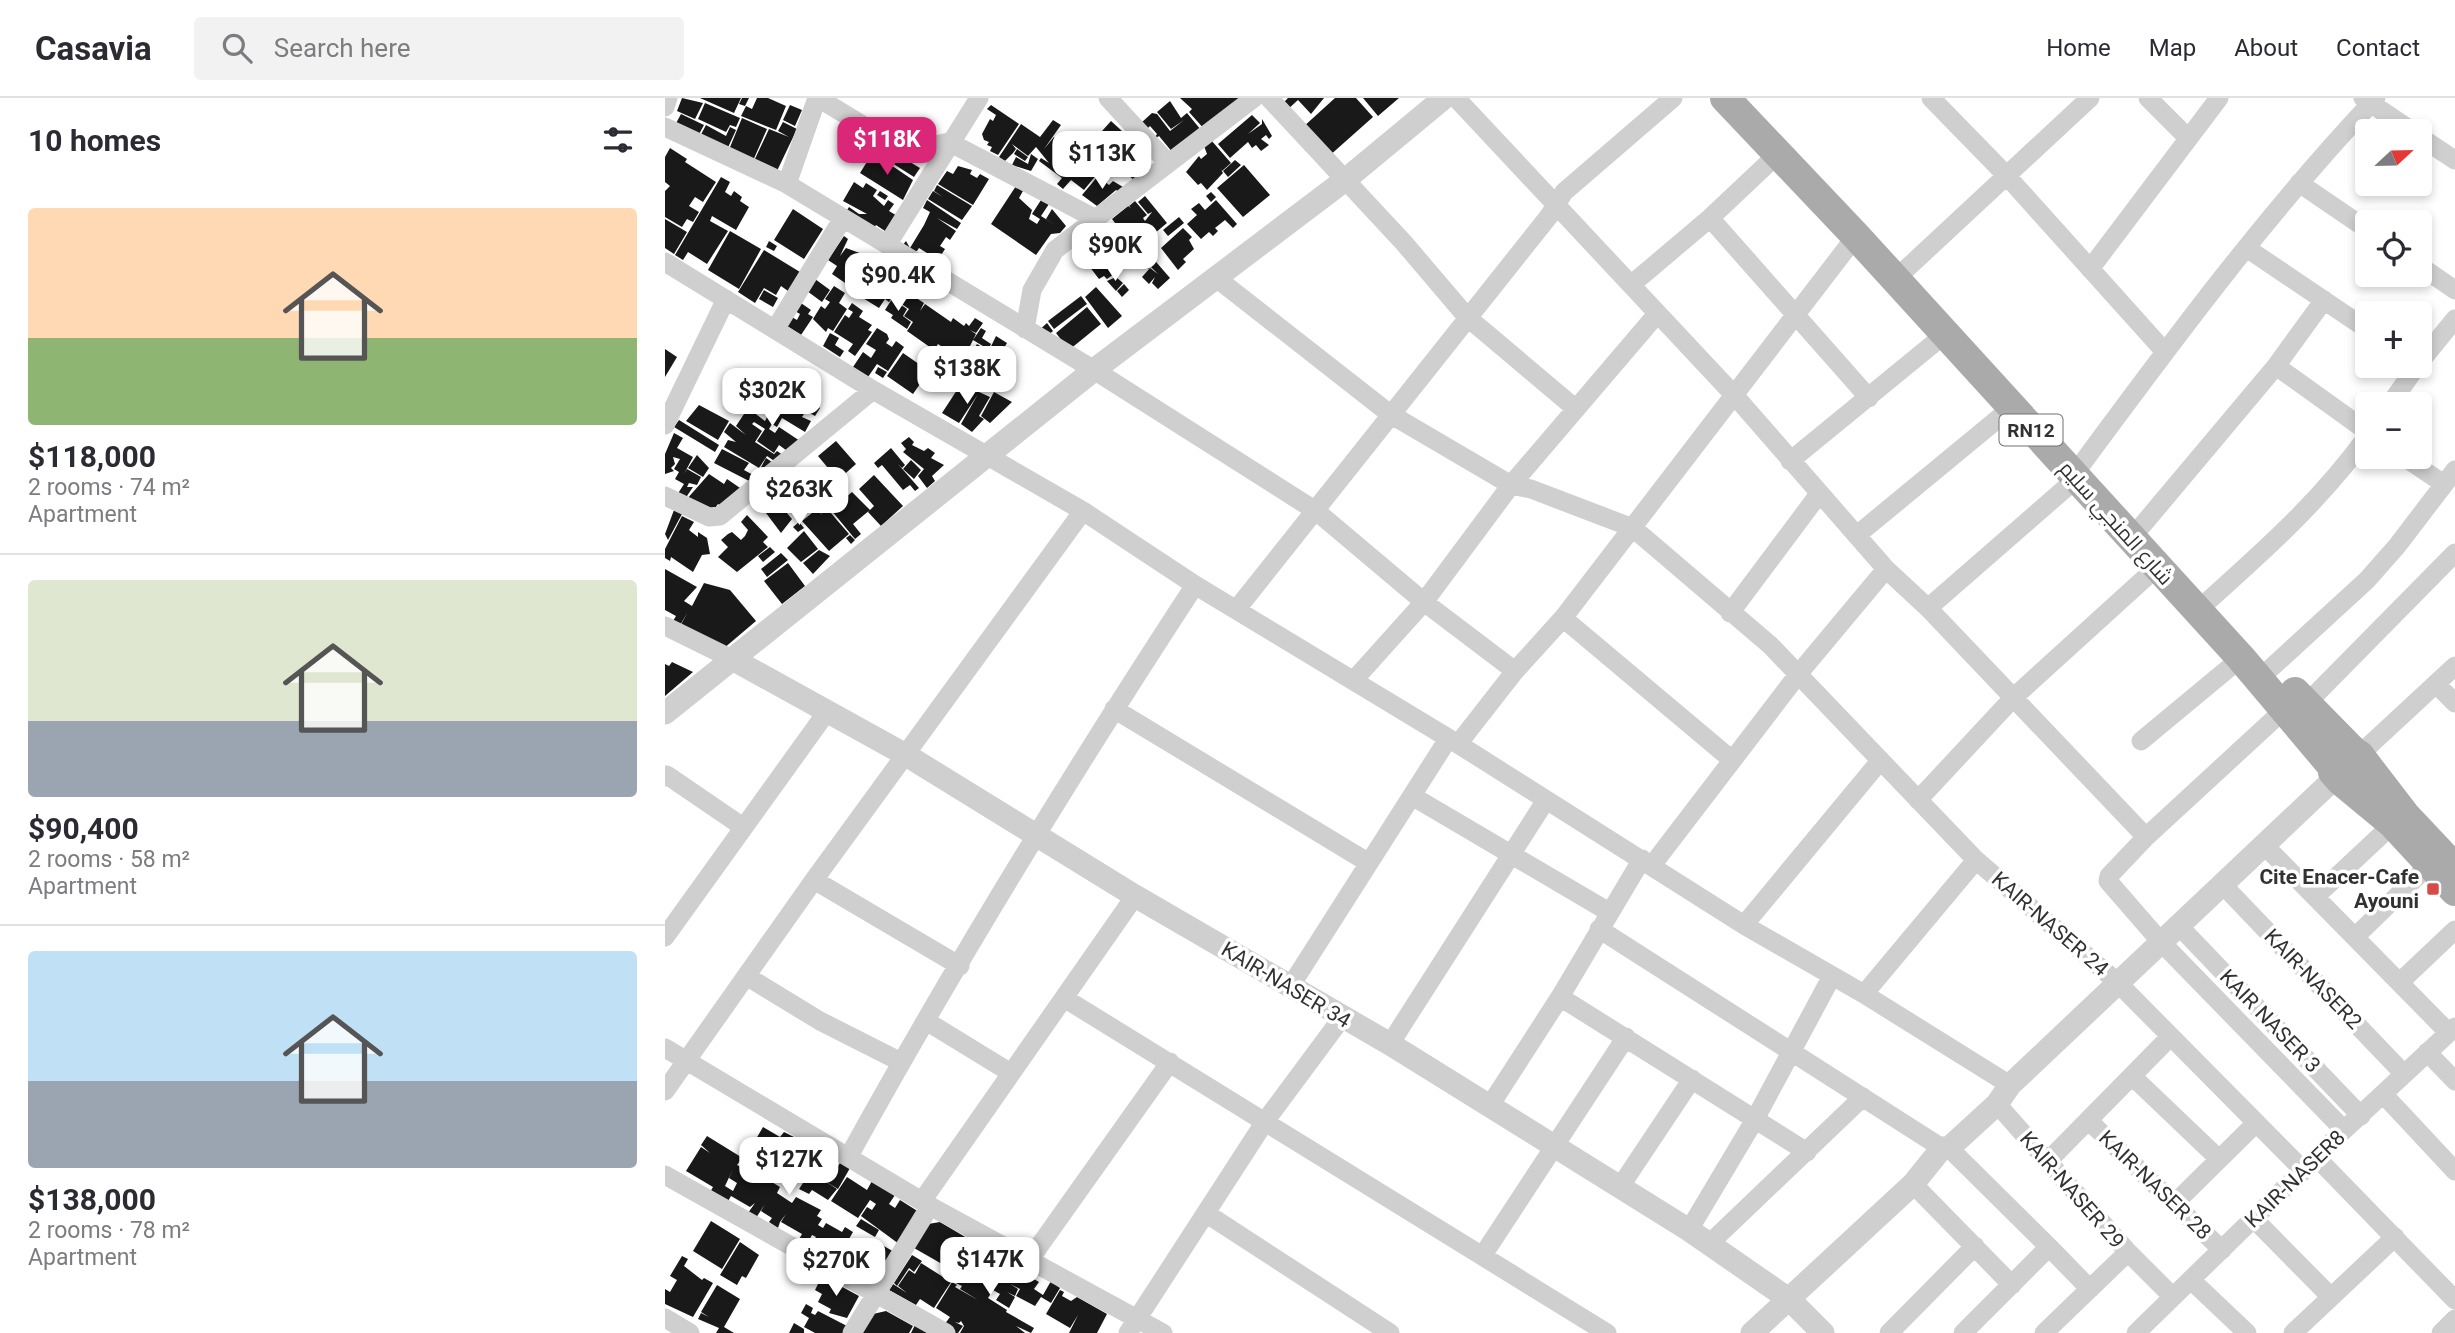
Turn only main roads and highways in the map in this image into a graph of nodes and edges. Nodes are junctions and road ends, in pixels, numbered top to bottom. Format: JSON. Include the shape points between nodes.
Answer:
{"nodes":[{"id":1,"x":1725,"y":98,"type":"edge"},
{"id":2,"x":1745,"y":98,"type":"edge"},
{"id":3,"x":2078,"y":472,"type":"junction"},
{"id":4,"x":2296,"y":706,"type":"junction"},
{"id":5,"x":2347,"y":765,"type":"junction"},
{"id":6,"x":2442,"y":866,"type":"edge"},
{"id":7,"x":2455,"y":891,"type":"edge"}],
"edges":[{"from":1,"to":3,"type":"main road","name":"شارع المنجي سليم","number":"RN12","via":[[2011,408]]},
{"from":2,"to":3,"type":"main road","name":"شارع المنجي سليم","number":"RN12","via":[[1904,271]]},
{"from":3,"to":4,"type":"main road","name":"شارع المنجي سليم","number":"RN12","via":[[2156,568],[2241,658]]},
{"from":3,"to":4,"type":"main road","name":"شارع المنجي سليم","number":"RN12","via":[[2140,528],[2271,668]]},
{"from":4,"to":5,"type":"main road","name":"شارع المنجي سليم","number":"RN12"},
{"from":5,"to":6,"type":"main road","name":"شارع المنجي سليم","number":"RN12","via":[[2393,824]]},
{"from":5,"to":6,"type":"main road","name":"شارع المنجي سليم","number":"RN12","via":[[2405,815]]},
{"from":6,"to":7,"type":"main road","name":"شارع المنجي سليم","number":"RN12"}]}
